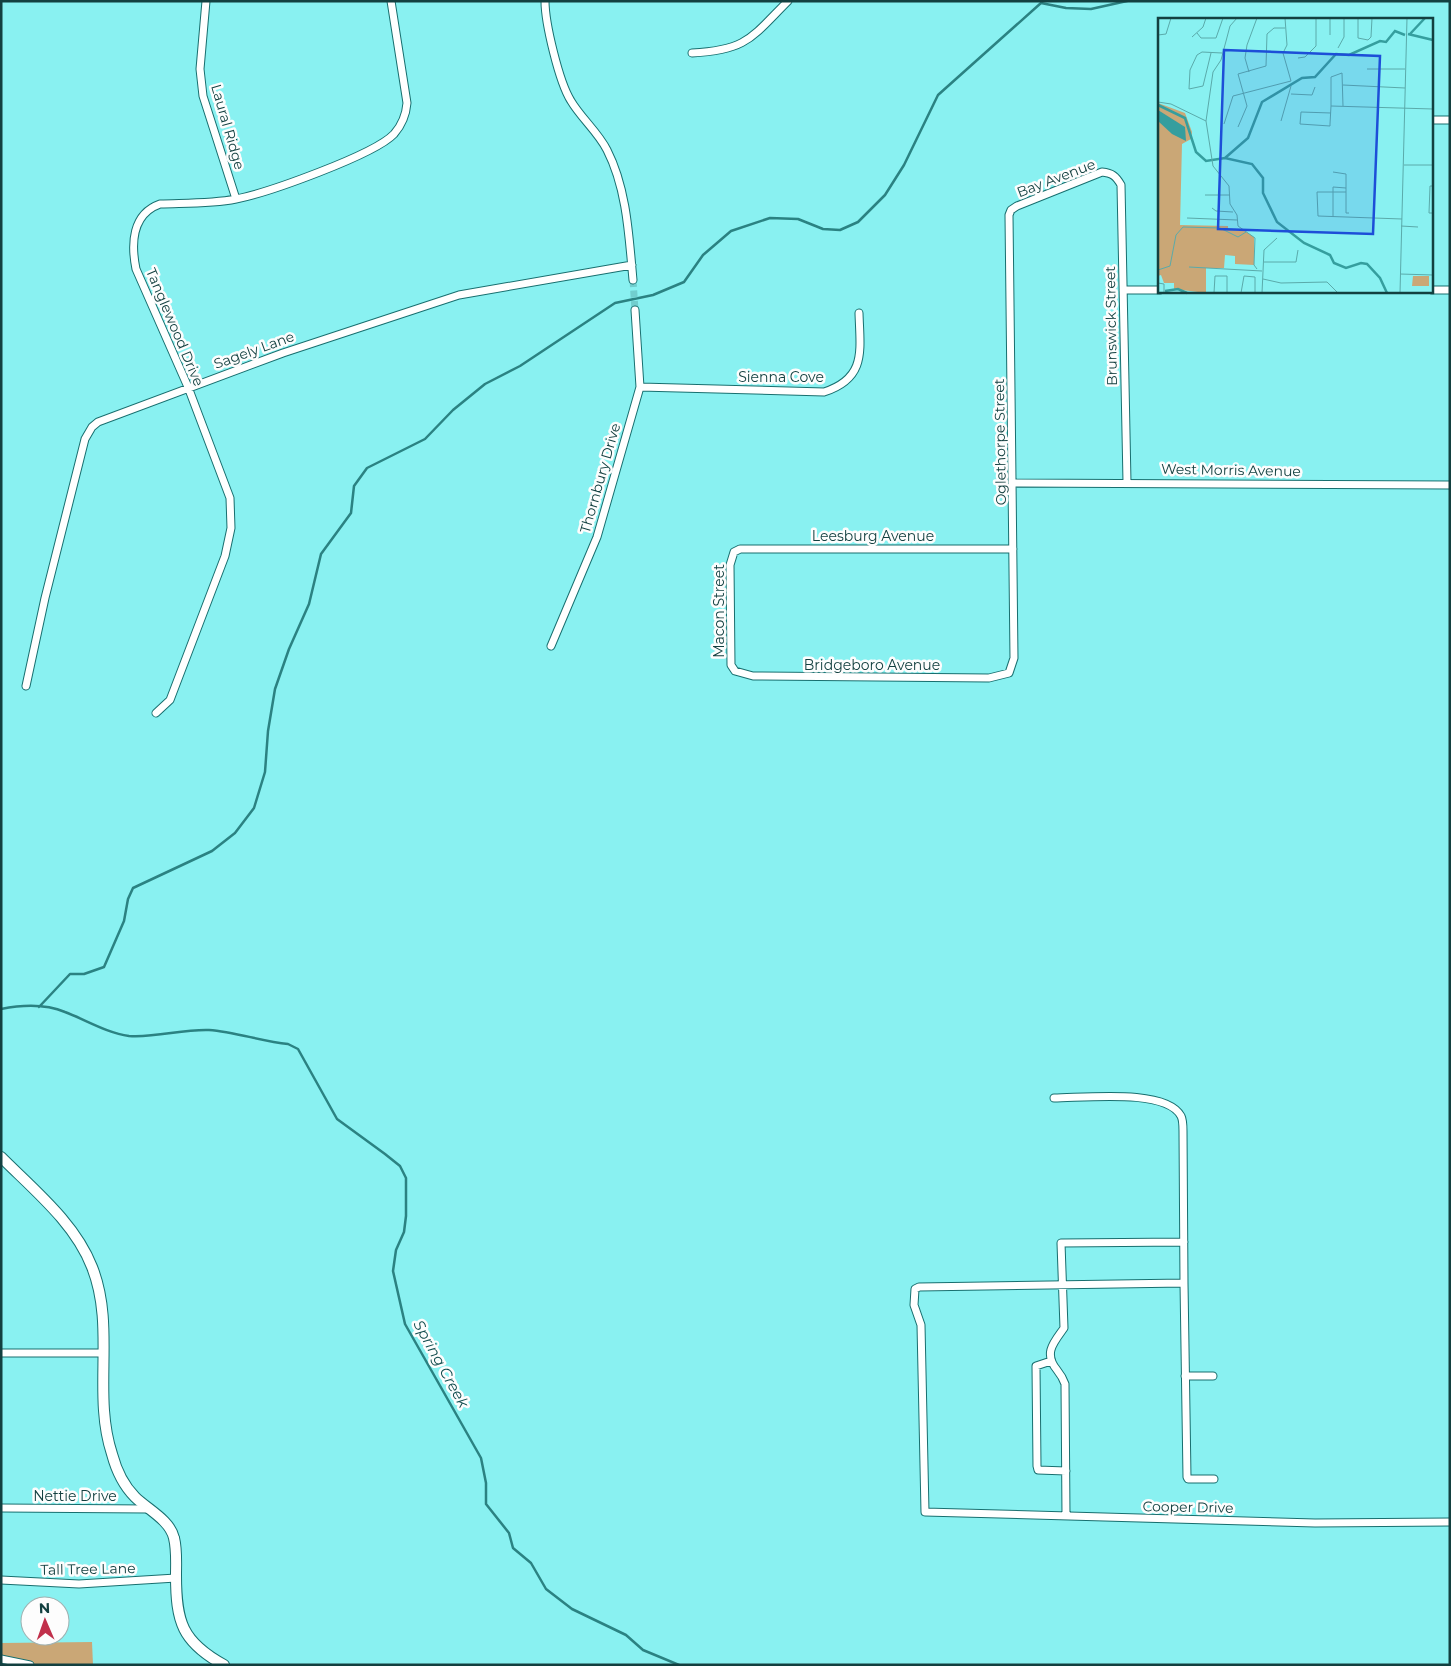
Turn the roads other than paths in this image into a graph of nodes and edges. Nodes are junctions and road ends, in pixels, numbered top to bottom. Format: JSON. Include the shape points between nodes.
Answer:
{"nodes":[{"id":1,"x":206,"y":1,"type":"edge"},
{"id":2,"x":391,"y":1,"type":"edge"},
{"id":3,"x":545,"y":1,"type":"edge"},
{"id":4,"x":785,"y":2,"type":"edge"},
{"id":5,"x":692,"y":53,"type":"dead end"},
{"id":6,"x":1434,"y":120,"type":"edge"},
{"id":7,"x":1450,"y":120,"type":"edge"},
{"id":8,"x":1110,"y":173,"type":"joint"},
{"id":9,"x":236,"y":199,"type":"junction"},
{"id":10,"x":1011,"y":210,"type":"joint"},
{"id":11,"x":632,"y":265,"type":"junction"},
{"id":12,"x":633,"y":280,"type":"tunnel mouth"},
{"id":13,"x":1123,"y":290,"type":"junction"},
{"id":14,"x":1158,"y":290,"type":"edge"},
{"id":15,"x":1434,"y":290,"type":"edge"},
{"id":16,"x":1450,"y":290,"type":"edge"},
{"id":17,"x":635,"y":310,"type":"tunnel mouth"},
{"id":18,"x":859,"y":313,"type":"dead end"},
{"id":19,"x":188,"y":387,"type":"junction"},
{"id":20,"x":640,"y":387,"type":"junction"},
{"id":21,"x":1127,"y":482,"type":"junction"},
{"id":22,"x":1013,"y":483,"type":"junction"},
{"id":23,"x":1450,"y":485,"type":"edge"},
{"id":24,"x":1013,"y":548,"type":"junction"},
{"id":25,"x":734,"y":552,"type":"joint"},
{"id":26,"x":551,"y":646,"type":"dead end"},
{"id":27,"x":735,"y":671,"type":"joint"},
{"id":28,"x":1009,"y":673,"type":"joint"},
{"id":29,"x":26,"y":686,"type":"dead end"},
{"id":30,"x":156,"y":712,"type":"dead end"},
{"id":31,"x":1054,"y":1098,"type":"dead end"},
{"id":32,"x":1,"y":1157,"type":"edge"},
{"id":33,"x":1184,"y":1242,"type":"junction"},
{"id":34,"x":1184,"y":1283,"type":"junction"},
{"id":35,"x":1062,"y":1285,"type":"junction"},
{"id":36,"x":1,"y":1353,"type":"edge"},
{"id":37,"x":104,"y":1353,"type":"junction"},
{"id":38,"x":1051,"y":1360,"type":"junction"},
{"id":39,"x":1185,"y":1376,"type":"junction"},
{"id":40,"x":1213,"y":1376,"type":"dead end"},
{"id":41,"x":1066,"y":1471,"type":"junction"},
{"id":42,"x":1214,"y":1479,"type":"dead end"},
{"id":43,"x":1,"y":1508,"type":"edge"},
{"id":44,"x":149,"y":1509,"type":"junction"},
{"id":45,"x":1066,"y":1516,"type":"junction"},
{"id":46,"x":1450,"y":1522,"type":"edge"},
{"id":47,"x":176,"y":1578,"type":"junction"},
{"id":48,"x":1,"y":1580,"type":"edge"},
{"id":49,"x":1,"y":1659,"type":"edge"},
{"id":50,"x":30,"y":1665,"type":"edge"},
{"id":51,"x":224,"y":1665,"type":"edge"}],
"edges":[{"from":1,"to":9,"type":"street","name":"Laural Ridge","via":[[200,69],[204,96]]},
{"from":2,"to":9,"type":"street","name":"Tanglewood Drive","via":[[407,103],[398,129],[379,145],[319,171]]},
{"from":3,"to":11,"type":"street","via":[[560,75],[570,99],[606,148],[614,167],[624,199]]},
{"from":4,"to":5,"type":"street","via":[[744,43],[728,50]]},
{"from":6,"to":7,"type":"street"},
{"from":8,"to":10,"type":"street","name":"Bay Avenue","via":[[1102,172]]},
{"from":8,"to":13,"type":"street","name":"Brunswick Street","via":[[1121,185]]},
{"from":9,"to":19,"type":"street","name":"Tanglewood Drive","via":[[160,204],[146,212],[135,230],[136,269]]},
{"from":10,"to":22,"type":"street","name":"Oglethorpe Street"},
{"from":11,"to":12,"type":"street"},
{"from":11,"to":19,"type":"street","name":"Sagely Lane","via":[[459,295]]},
{"from":13,"to":14,"type":"street"},
{"from":13,"to":21,"type":"street","name":"Brunswick Street"},
{"from":15,"to":16,"type":"street"},
{"from":17,"to":20,"type":"street","name":"Thornbury Drive"},
{"from":18,"to":20,"type":"street","name":"Sienna Cove","via":[[860,356],[856,370],[837,388],[824,392]]},
{"from":19,"to":29,"type":"street","name":"Sagely Lane","via":[[106,418],[88,433],[44,598]]},
{"from":19,"to":30,"type":"street","name":"Tanglewood Drive","via":[[226,484],[231,528],[220,572],[170,700]]},
{"from":20,"to":26,"type":"street","name":"Thornbury Drive","via":[[597,537]]},
{"from":21,"to":22,"type":"street","name":"West Morris Avenue"},
{"from":21,"to":23,"type":"street","name":"West Morris Avenue"},
{"from":22,"to":24,"type":"street","name":"Oglethorpe Street"},
{"from":24,"to":25,"type":"street","name":"Leesburg Avenue","via":[[749,548]]},
{"from":24,"to":28,"type":"street","name":"Oglethorpe Street","via":[[1014,658]]},
{"from":25,"to":27,"type":"street","name":"Macon Street","via":[[730,565],[730,656]]},
{"from":27,"to":28,"type":"street","name":"Bridgeboro Avenue","via":[[752,676],[980,678]]},
{"from":31,"to":33,"type":"street","via":[[1146,1098],[1171,1106],[1181,1116]]},
{"from":32,"to":37,"type":"street","via":[[68,1226],[81,1244],[93,1268],[100,1296]]},
{"from":33,"to":34,"type":"street"},
{"from":33,"to":35,"type":"street","via":[[1061,1243]]},
{"from":34,"to":35,"type":"street"},
{"from":34,"to":39,"type":"street"},
{"from":35,"to":38,"type":"street","via":[[1064,1328],[1050,1349]]},
{"from":35,"to":45,"type":"street","name":"Cooper Drive","via":[[919,1287],[915,1289],[914,1305],[921,1325],[925,1512]]},
{"from":36,"to":37,"type":"street"},
{"from":37,"to":44,"type":"street","via":[[104,1413],[112,1455],[134,1496]]},
{"from":38,"to":41,"type":"street","via":[[1065,1384]]},
{"from":38,"to":41,"type":"street","via":[[1036,1366],[1037,1466],[1043,1471]]},
{"from":39,"to":40,"type":"street"},
{"from":39,"to":42,"type":"street","via":[[1187,1477]]},
{"from":41,"to":45,"type":"street"},
{"from":43,"to":44,"type":"street","name":"Nettie Drive"},
{"from":44,"to":47,"type":"street","via":[[174,1536]]},
{"from":45,"to":46,"type":"street","name":"Cooper Drive"},
{"from":47,"to":48,"type":"street","name":"Tall Tree Lane","via":[[79,1584]]},
{"from":47,"to":51,"type":"street","via":[[180,1619],[188,1636],[198,1649]]},
{"from":49,"to":50,"type":"street"}]}
